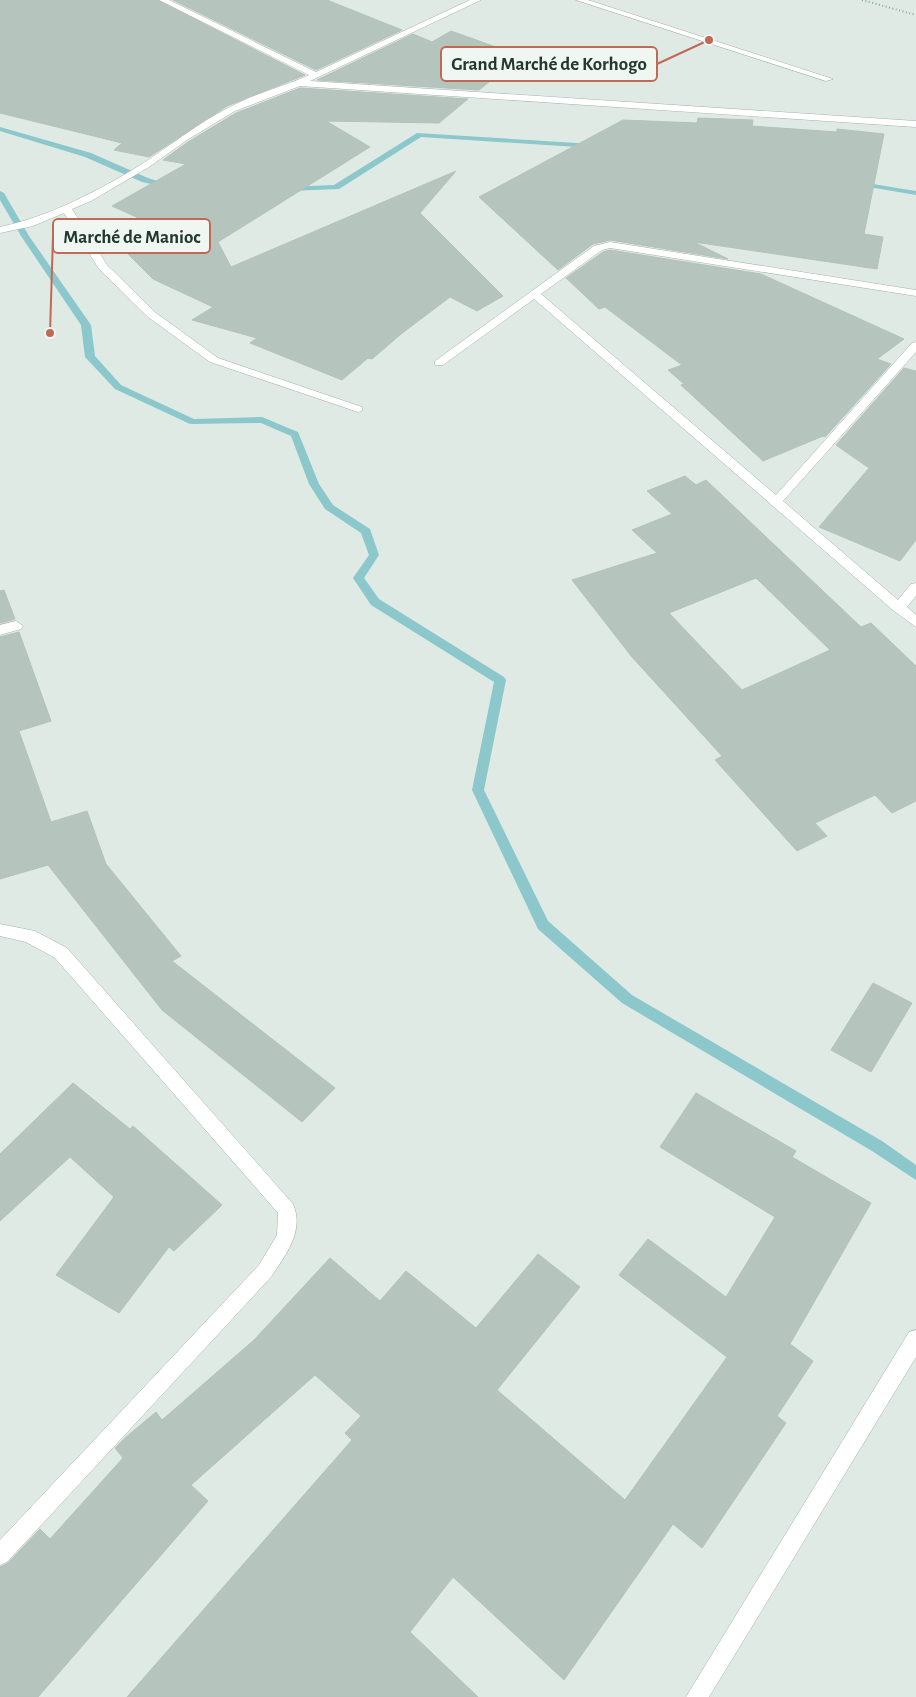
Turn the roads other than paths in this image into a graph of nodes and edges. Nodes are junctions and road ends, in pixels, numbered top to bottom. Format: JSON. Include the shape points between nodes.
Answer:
{"nodes":[{"id":1,"x":163,"y":0,"type":"edge"},
{"id":2,"x":477,"y":0,"type":"edge"},
{"id":3,"x":580,"y":0,"type":"edge"},
{"id":4,"x":316,"y":75,"type":"junction"},
{"id":5,"x":829,"y":79,"type":"dead end"},
{"id":6,"x":299,"y":83,"type":"junction"},
{"id":7,"x":916,"y":124,"type":"edge"},
{"id":8,"x":67,"y":209,"type":"junction"},
{"id":9,"x":0,"y":230,"type":"edge"},
{"id":10,"x":916,"y":293,"type":"edge"},
{"id":11,"x":534,"y":294,"type":"junction"},
{"id":12,"x":916,"y":345,"type":"edge"},
{"id":13,"x":439,"y":363,"type":"dead end"},
{"id":14,"x":358,"y":409,"type":"dead end"},
{"id":15,"x":776,"y":502,"type":"junction"},
{"id":16,"x":916,"y":586,"type":"edge"},
{"id":17,"x":899,"y":608,"type":"junction"},
{"id":18,"x":916,"y":622,"type":"edge"},
{"id":19,"x":16,"y":626,"type":"dead end"},
{"id":20,"x":0,"y":630,"type":"edge"},
{"id":21,"x":0,"y":930,"type":"edge"},
{"id":22,"x":916,"y":1339,"type":"edge"},
{"id":23,"x":0,"y":1555,"type":"edge"},
{"id":24,"x":697,"y":1697,"type":"edge"}],
"edges":[{"from":1,"to":4,"type":"street"},
{"from":2,"to":4,"type":"street"},
{"from":3,"to":5,"type":"street"},
{"from":4,"to":6,"type":"street"},
{"from":6,"to":7,"type":"street"},
{"from":6,"to":8,"type":"street","via":[[232,109],[110,187]]},
{"from":8,"to":9,"type":"street","via":[[29,224]]},
{"from":8,"to":14,"type":"street","via":[[103,267],[152,315],[214,360]]},
{"from":10,"to":11,"type":"street","via":[[610,245],[598,248]]},
{"from":11,"to":13,"type":"street"},
{"from":11,"to":15,"type":"street"},
{"from":12,"to":15,"type":"street"},
{"from":15,"to":17,"type":"street"},
{"from":16,"to":17,"type":"street"},
{"from":17,"to":18,"type":"street"},
{"from":19,"to":20,"type":"street"},
{"from":21,"to":23,"type":"street","via":[[29,936],[61,953],[287,1210],[286,1237],[265,1271]]},
{"from":22,"to":24,"type":"street"}]}
